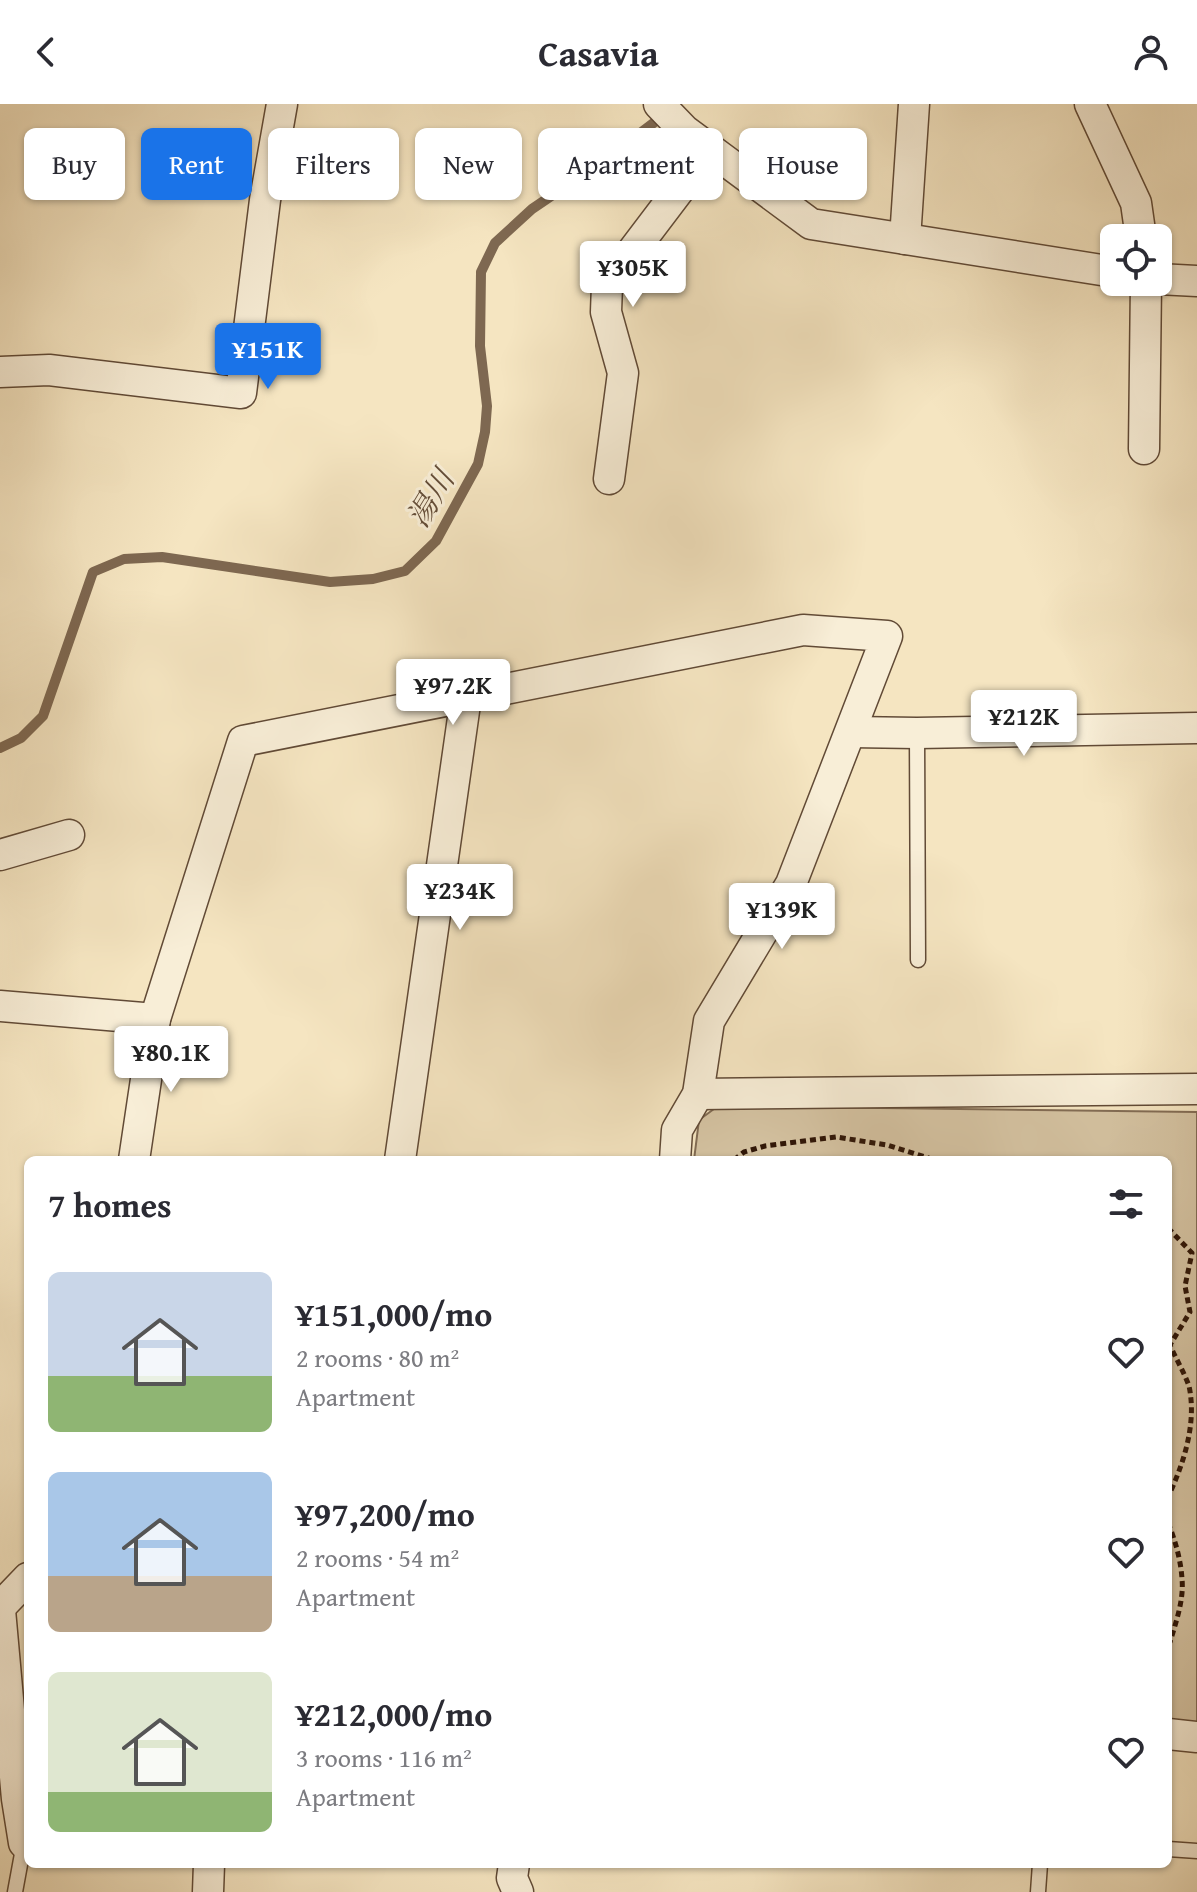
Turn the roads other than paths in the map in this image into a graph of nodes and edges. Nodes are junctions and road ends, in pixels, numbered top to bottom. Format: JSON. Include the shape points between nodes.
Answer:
{"nodes":[{"id":1,"x":282,"y":104,"type":"edge"},
{"id":2,"x":659,"y":104,"type":"edge"},
{"id":3,"x":914,"y":104,"type":"edge"},
{"id":4,"x":1090,"y":104,"type":"edge"},
{"id":5,"x":682,"y":128,"type":"edge"},
{"id":6,"x":723,"y":159,"type":"edge"},
{"id":7,"x":671,"y":200,"type":"edge"},
{"id":8,"x":1139,"y":224,"type":"edge"},
{"id":9,"x":905,"y":239,"type":"junction"},
{"id":10,"x":1100,"y":270,"type":"edge"},
{"id":11,"x":1172,"y":280,"type":"edge"},
{"id":12,"x":1197,"y":281,"type":"edge"},
{"id":13,"x":1146,"y":296,"type":"edge"},
{"id":14,"x":0,"y":372,"type":"edge"},
{"id":15,"x":1144,"y":449,"type":"dead end"},
{"id":16,"x":609,"y":479,"type":"dead end"},
{"id":17,"x":466,"y":697,"type":"junction"},
{"id":18,"x":1197,"y":728,"type":"edge"},
{"id":19,"x":851,"y":732,"type":"junction"},
{"id":20,"x":917,"y":733,"type":"junction"},
{"id":21,"x":69,"y":835,"type":"dead end"},
{"id":22,"x":0,"y":855,"type":"edge"},
{"id":23,"x":918,"y":960,"type":"dead end"},
{"id":24,"x":0,"y":1006,"type":"edge"},
{"id":25,"x":155,"y":1019,"type":"junction"},
{"id":26,"x":1197,"y":1089,"type":"edge"},
{"id":27,"x":698,"y":1094,"type":"junction"},
{"id":28,"x":135,"y":1156,"type":"edge"},
{"id":29,"x":401,"y":1156,"type":"edge"},
{"id":30,"x":675,"y":1156,"type":"edge"},
{"id":31,"x":24,"y":1582,"type":"edge"},
{"id":32,"x":0,"y":1609,"type":"edge"},
{"id":33,"x":1172,"y":1734,"type":"edge"},
{"id":34,"x":1197,"y":1737,"type":"edge"},
{"id":35,"x":9,"y":1798,"type":"edge"},
{"id":36,"x":24,"y":1838,"type":"edge"},
{"id":37,"x":1172,"y":1849,"type":"edge"},
{"id":38,"x":1197,"y":1851,"type":"edge"},
{"id":39,"x":24,"y":1852,"type":"edge"},
{"id":40,"x":209,"y":1868,"type":"edge"},
{"id":41,"x":513,"y":1868,"type":"edge"},
{"id":42,"x":1040,"y":1868,"type":"edge"},
{"id":43,"x":15,"y":1892,"type":"edge"},
{"id":44,"x":208,"y":1892,"type":"edge"},
{"id":45,"x":518,"y":1892,"type":"edge"},
{"id":46,"x":1038,"y":1892,"type":"edge"}],
"edges":[{"from":1,"to":14,"type":"street","via":[[241,393],[49,370]]},
{"from":2,"to":5,"type":"street"},
{"from":3,"to":9,"type":"street"},
{"from":4,"to":8,"type":"street","via":[[1136,203]]},
{"from":6,"to":9,"type":"street","via":[[811,224]]},
{"from":7,"to":16,"type":"street","via":[[607,285],[606,312],[623,373]]},
{"from":9,"to":10,"type":"street"},
{"from":11,"to":12,"type":"street"},
{"from":13,"to":15,"type":"street"},
{"from":17,"to":19,"type":"street","via":[[803,630],[887,636]]},
{"from":17,"to":25,"type":"street","via":[[243,741]]},
{"from":17,"to":29,"type":"street"},
{"from":18,"to":20,"type":"street"},
{"from":19,"to":20,"type":"street"},
{"from":19,"to":27,"type":"street","via":[[791,884],[709,1021]]},
{"from":20,"to":23,"type":"lane"},
{"from":21,"to":22,"type":"street"},
{"from":24,"to":25,"type":"street"},
{"from":25,"to":28,"type":"street"},
{"from":26,"to":27,"type":"street"},
{"from":27,"to":30,"type":"street","via":[[677,1130]]},
{"from":31,"to":32,"type":"street"},
{"from":32,"to":35,"type":"street"},
{"from":33,"to":34,"type":"street"},
{"from":35,"to":36,"type":"street"},
{"from":37,"to":38,"type":"lane"},
{"from":39,"to":43,"type":"lane"},
{"from":40,"to":44,"type":"street"},
{"from":41,"to":45,"type":"street"},
{"from":42,"to":46,"type":"lane"}]}
